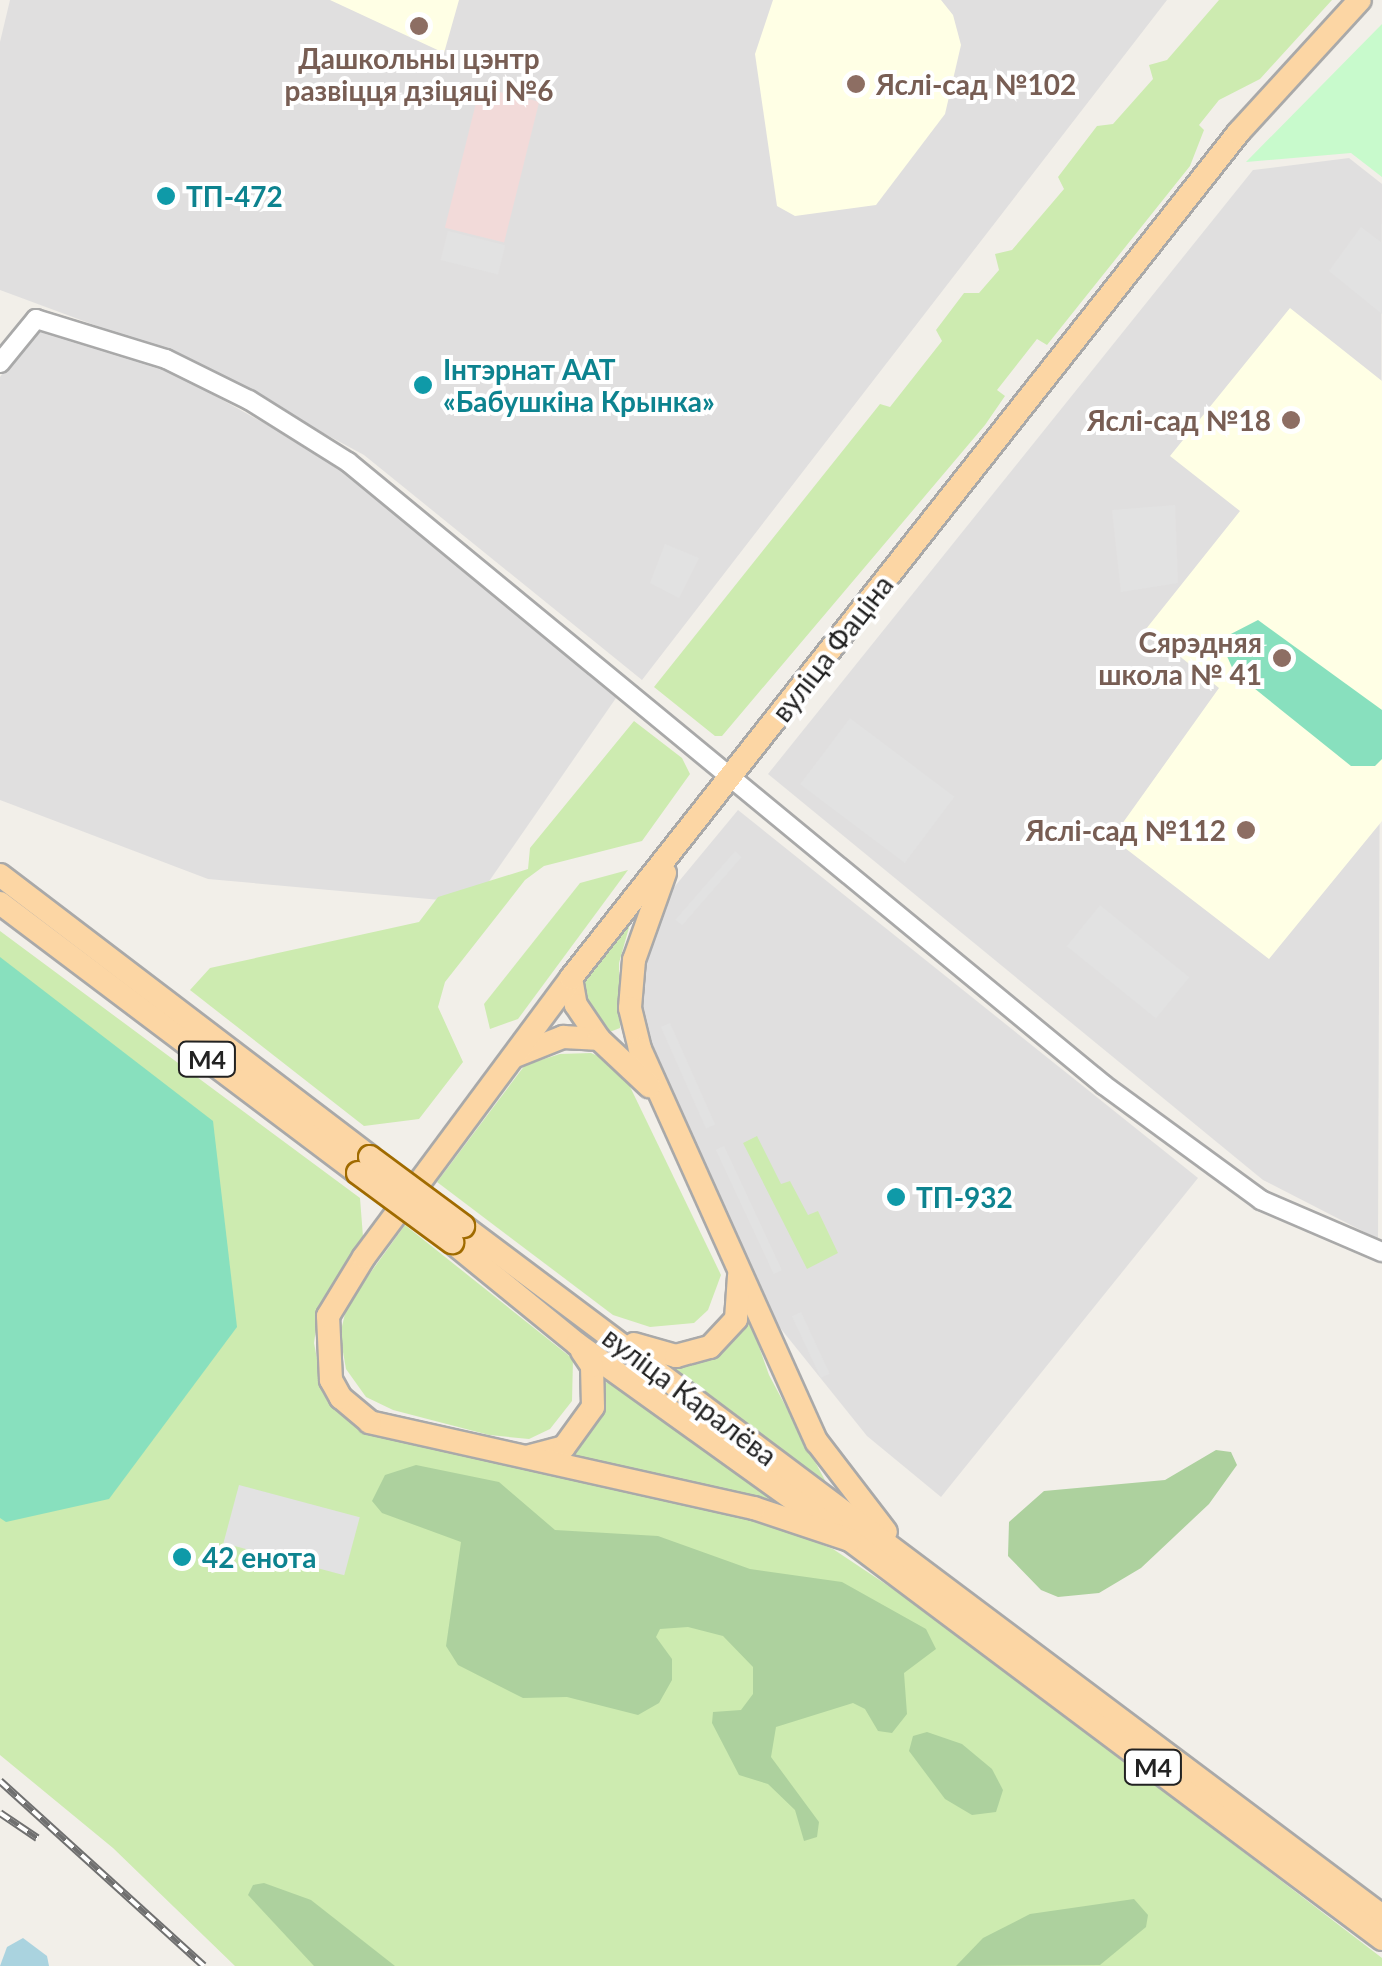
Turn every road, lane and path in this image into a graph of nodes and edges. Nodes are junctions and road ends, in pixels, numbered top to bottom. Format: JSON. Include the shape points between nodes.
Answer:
{"nodes":[{"id":1,"x":1360,"y":0,"type":"edge"},
{"id":2,"x":0,"y":363,"type":"edge"},
{"id":3,"x":730,"y":778,"type":"junction"},
{"id":4,"x":671,"y":855,"type":"junction"},
{"id":5,"x":0,"y":874,"type":"edge"},
{"id":6,"x":0,"y":903,"type":"edge"},
{"id":7,"x":571,"y":978,"type":"junction"},
{"id":8,"x":599,"y":1039,"type":"junction"},
{"id":9,"x":515,"y":1056,"type":"junction"},
{"id":10,"x":656,"y":1093,"type":"junction"},
{"id":11,"x":364,"y":1165,"type":"junction"},
{"id":12,"x":458,"y":1234,"type":"junction"},
{"id":13,"x":1382,"y":1252,"type":"edge"},
{"id":14,"x":738,"y":1262,"type":"junction"},
{"id":15,"x":590,"y":1322,"type":"junction"},
{"id":16,"x":577,"y":1344,"type":"junction"},
{"id":17,"x":518,"y":1458,"type":"junction"},
{"id":18,"x":850,"y":1540,"type":"junction"},
{"id":19,"x":904,"y":1556,"type":"junction"},
{"id":20,"x":1382,"y":1916,"type":"edge"},
{"id":21,"x":1382,"y":1939,"type":"edge"}],
"edges":[{"from":1,"to":3,"type":"main road","name":"вуліца Фаціна","via":[[1238,133]]},
{"from":2,"to":3,"type":"street","via":[[36,319],[166,359],[248,400],[348,462]]},
{"from":3,"to":4,"type":"main road","name":"вуліца Фаціна"},
{"from":3,"to":13,"type":"street","via":[[1202,1159],[1262,1200]]},
{"from":4,"to":7,"type":"main road","name":"вуліца Фаціна"},
{"from":4,"to":10,"type":"main road","via":[[634,960],[631,992]]},
{"from":5,"to":11,"type":"main road","name":"вуліца Каралёва","number":"М4"},
{"from":6,"to":11,"type":"main road","name":"вуліца Каралёва","number":"М4"},
{"from":7,"to":8,"type":"main road","via":[[576,1005]]},
{"from":7,"to":9,"type":"main road","name":"вуліца Фаціна"},
{"from":8,"to":9,"type":"main road","via":[[563,1037]]},
{"from":8,"to":10,"type":"main road"},
{"from":9,"to":17,"type":"main road","name":"вуліца Фаціна","via":[[364,1257],[328,1316],[327,1366],[354,1411],[404,1433]]},
{"from":10,"to":14,"type":"main road"},
{"from":11,"to":12,"type":"main road","name":"вуліца Каралёва","number":"М4","bridge":true},
{"from":12,"to":15,"type":"main road","name":"вуліца Каралёва","number":"М4"},
{"from":12,"to":16,"type":"main road","name":"вуліца Каралёва","number":"М4"},
{"from":14,"to":15,"type":"main road","via":[[742,1301],[736,1320],[710,1347],[655,1354]]},
{"from":14,"to":19,"type":"main road","via":[[816,1442]]},
{"from":15,"to":19,"type":"main road","name":"вуліца Каралёва","number":"М4"},
{"from":16,"to":17,"type":"main road","via":[[592,1366],[594,1408],[564,1447]]},
{"from":16,"to":18,"type":"main road","name":"вуліца Каралёва","number":"М4"},
{"from":17,"to":18,"type":"main road","via":[[754,1508]]},
{"from":18,"to":21,"type":"main road","name":"вуліца Каралёва","number":"М4"},
{"from":19,"to":20,"type":"main road","name":"вуліца Каралёва","number":"М4"}]}
